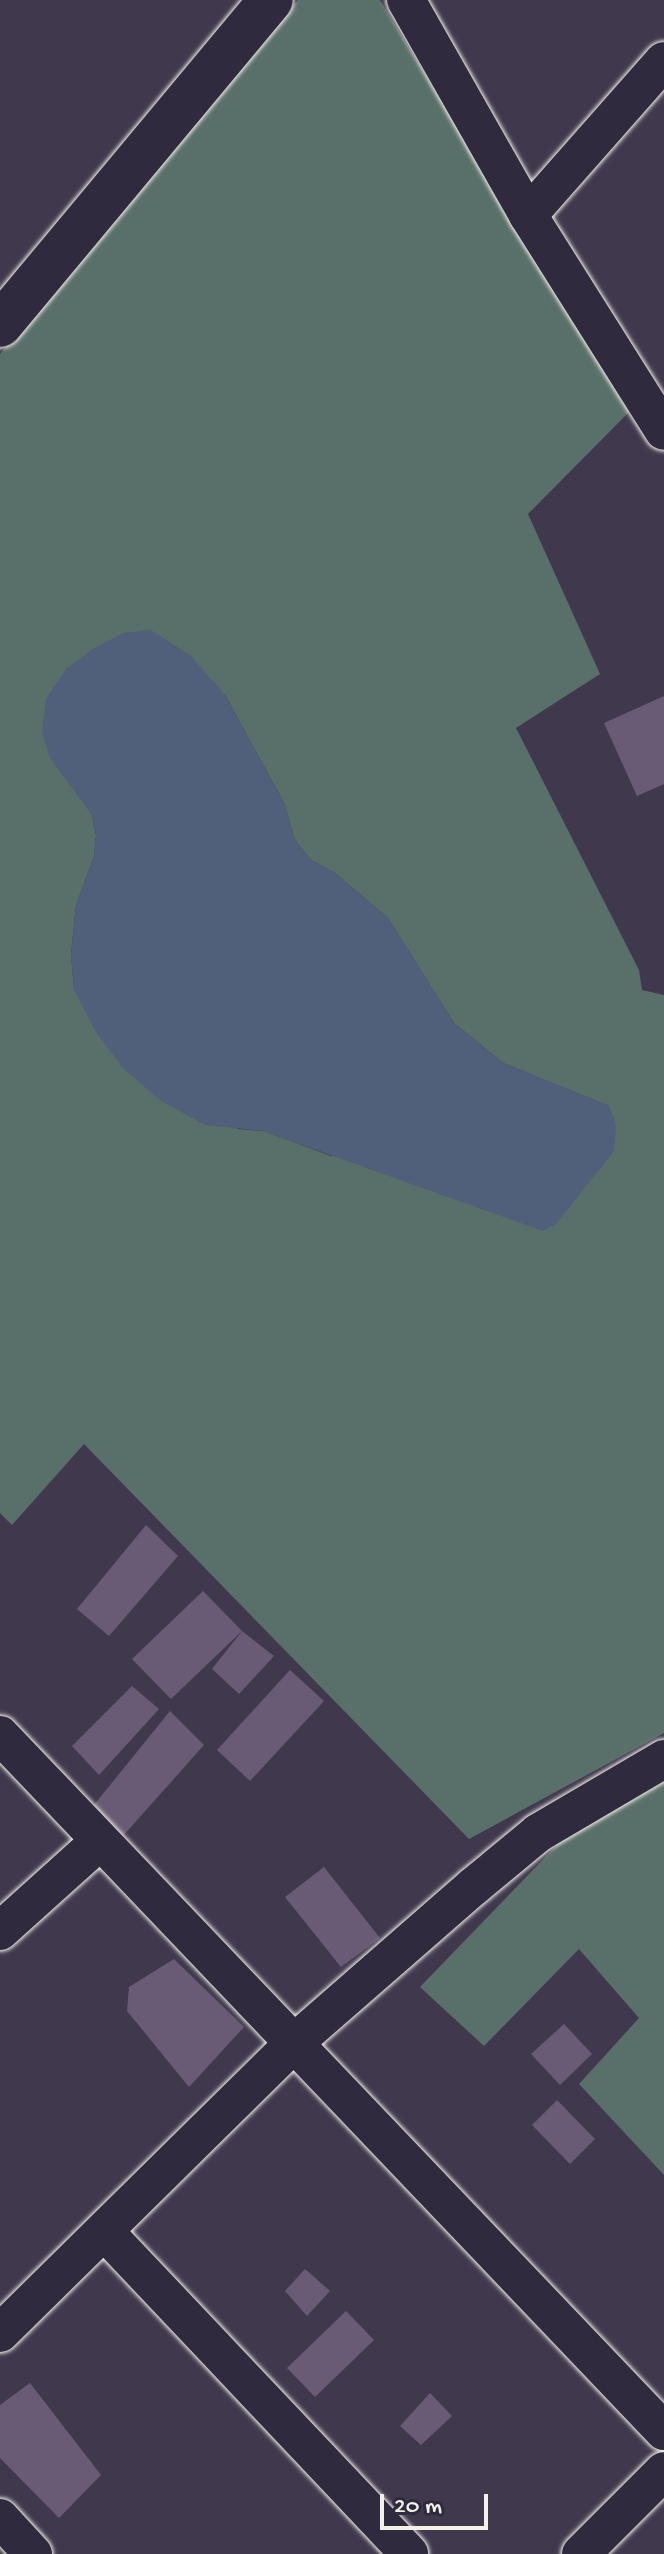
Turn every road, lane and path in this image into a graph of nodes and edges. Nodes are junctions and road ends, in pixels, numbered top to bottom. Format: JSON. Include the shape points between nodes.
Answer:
{"nodes":[{"id":1,"x":271,"y":0,"type":"edge"},
{"id":2,"x":406,"y":0,"type":"edge"},
{"id":3,"x":664,"y":61,"type":"edge"},
{"id":4,"x":528,"y":215,"type":"junction"},
{"id":5,"x":0,"y":325,"type":"edge"},
{"id":6,"x":658,"y":405,"type":"edge"},
{"id":7,"x":0,"y":1735,"type":"edge"},
{"id":8,"x":664,"y":1759,"type":"edge"},
{"id":9,"x":100,"y":1841,"type":"junction"},
{"id":10,"x":0,"y":1931,"type":"edge"},
{"id":11,"x":294,"y":2043,"type":"junction"},
{"id":12,"x":104,"y":2231,"type":"junction"},
{"id":13,"x":0,"y":2333,"type":"edge"},
{"id":14,"x":664,"y":2431,"type":"edge"},
{"id":15,"x":664,"y":2471,"type":"edge"},
{"id":16,"x":0,"y":2518,"type":"edge"},
{"id":17,"x":33,"y":2554,"type":"edge"},
{"id":18,"x":409,"y":2554,"type":"edge"},
{"id":19,"x":581,"y":2554,"type":"edge"}],
"edges":[{"from":1,"to":5,"type":"street"},
{"from":2,"to":4,"type":"street"},
{"from":3,"to":4,"type":"street"},
{"from":4,"to":6,"type":"street"},
{"from":7,"to":9,"type":"street"},
{"from":8,"to":11,"type":"street","via":[[538,1833]]},
{"from":9,"to":10,"type":"street"},
{"from":9,"to":11,"type":"street"},
{"from":11,"to":12,"type":"street"},
{"from":11,"to":14,"type":"street"},
{"from":12,"to":13,"type":"street"},
{"from":12,"to":18,"type":"street"},
{"from":15,"to":19,"type":"street"},
{"from":16,"to":17,"type":"street"}]}
